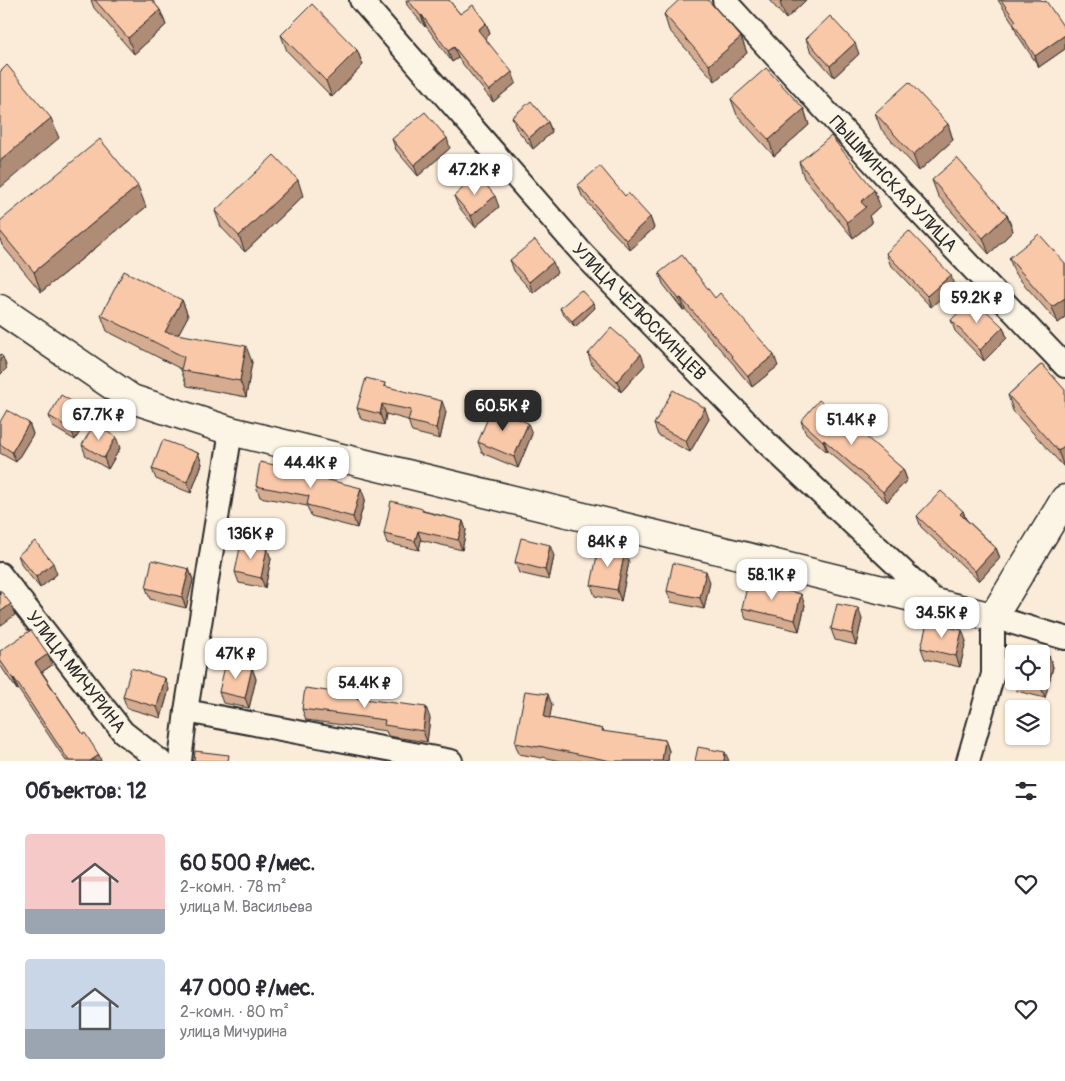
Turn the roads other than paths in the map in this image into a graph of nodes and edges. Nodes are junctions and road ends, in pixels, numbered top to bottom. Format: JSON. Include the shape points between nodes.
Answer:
{"nodes":[{"id":1,"x":361,"y":0,"type":"edge"},
{"id":2,"x":724,"y":0,"type":"edge"},
{"id":3,"x":0,"y":309,"type":"edge"},
{"id":4,"x":1065,"y":366,"type":"edge"},
{"id":5,"x":231,"y":431,"type":"junction"},
{"id":6,"x":1065,"y":499,"type":"edge"},
{"id":7,"x":0,"y":574,"type":"edge"},
{"id":8,"x":937,"y":604,"type":"junction"},
{"id":9,"x":992,"y":617,"type":"junction"},
{"id":10,"x":1065,"y":638,"type":"edge"},
{"id":11,"x":186,"y":711,"type":"junction"},
{"id":12,"x":160,"y":761,"type":"edge"},
{"id":13,"x":180,"y":761,"type":"edge"},
{"id":14,"x":451,"y":761,"type":"edge"},
{"id":15,"x":968,"y":761,"type":"edge"}],
"edges":[{"from":1,"to":8,"type":"street","name":"УЛИЦА ЧЕЛЮСКИНЦЕВ","via":[[583,254],[767,443]]},
{"from":2,"to":4,"type":"street","name":"ПЫШМИНСКАЯ УЛИЦА"},
{"from":3,"to":5,"type":"street","via":[[132,399]]},
{"from":5,"to":8,"type":"street"},
{"from":5,"to":11,"type":"street"},
{"from":6,"to":9,"type":"street"},
{"from":7,"to":12,"type":"street","name":"УЛИЦА МИЧУРИНА","via":[[123,732]]},
{"from":8,"to":9,"type":"street"},
{"from":9,"to":10,"type":"street"},
{"from":9,"to":15,"type":"street","via":[[993,674]]},
{"from":11,"to":13,"type":"street"},
{"from":11,"to":14,"type":"street"}]}
